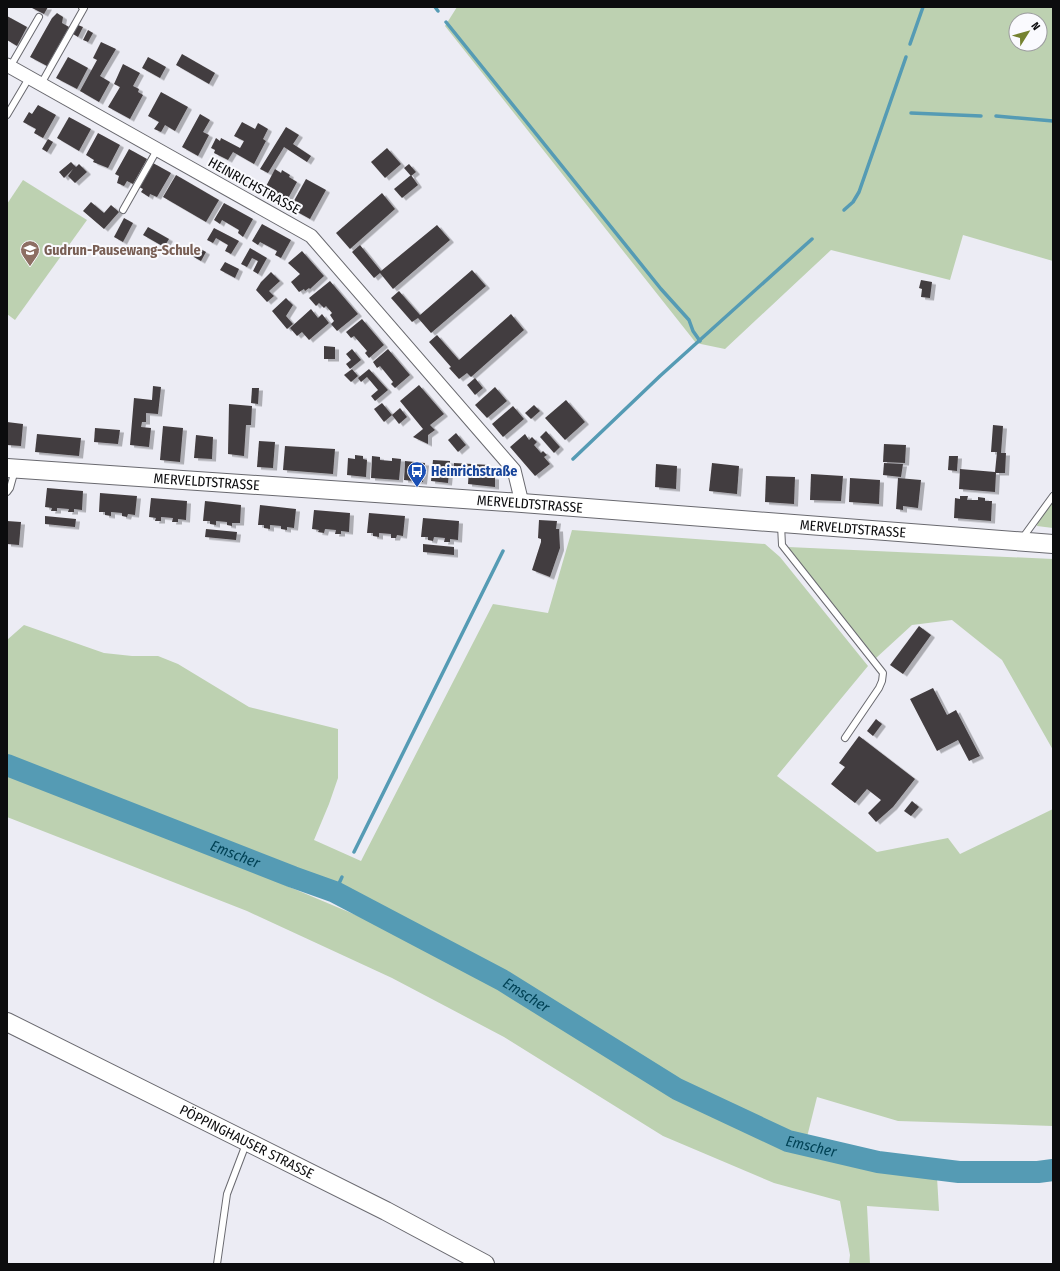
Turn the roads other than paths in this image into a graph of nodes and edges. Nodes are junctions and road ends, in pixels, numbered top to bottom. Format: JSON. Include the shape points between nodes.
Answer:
{"nodes":[{"id":1,"x":82,"y":7,"type":"edge"},
{"id":2,"x":40,"y":17,"type":"dead end"},
{"id":3,"x":9,"y":66,"type":"edge"},
{"id":4,"x":35,"y":81,"type":"junction"},
{"id":5,"x":7,"y":115,"type":"edge"},
{"id":6,"x":157,"y":150,"type":"junction"},
{"id":7,"x":123,"y":210,"type":"dead end"},
{"id":8,"x":11,"y":468,"type":"edge"},
{"id":9,"x":7,"y":492,"type":"edge"},
{"id":10,"x":1053,"y":496,"type":"edge"},
{"id":11,"x":522,"y":503,"type":"junction"},
{"id":12,"x":781,"y":523,"type":"junction"},
{"id":13,"x":1020,"y":541,"type":"junction"},
{"id":14,"x":1053,"y":544,"type":"edge"},
{"id":15,"x":845,"y":738,"type":"dead end"},
{"id":16,"x":7,"y":1022,"type":"edge"},
{"id":17,"x":246,"y":1142,"type":"junction"},
{"id":18,"x":217,"y":1264,"type":"edge"},
{"id":19,"x":485,"y":1264,"type":"edge"}],
"edges":[{"from":1,"to":4,"type":"lane","via":[[84,8]]},
{"from":2,"to":3,"type":"lane"},
{"from":3,"to":4,"type":"street","name":"HEINRICHSTRASSE"},
{"from":4,"to":5,"type":"lane"},
{"from":4,"to":6,"type":"street","name":"HEINRICHSTRASSE"},
{"from":6,"to":7,"type":"lane"},
{"from":6,"to":11,"type":"street","name":"HEINRICHSTRASSE","via":[[311,236],[514,470]]},
{"from":8,"to":9,"type":"lane","via":[[10,488]]},
{"from":8,"to":11,"type":"main road","name":"MERVELDTSTRASSE"},
{"from":10,"to":13,"type":"lane"},
{"from":11,"to":12,"type":"main road","name":"MERVELDTSTRASSE"},
{"from":12,"to":13,"type":"main road","name":"MERVELDTSTRASSE"},
{"from":12,"to":15,"type":"lane","via":[[782,545],[883,673],[879,688]]},
{"from":13,"to":14,"type":"main road","name":"MERVELDTSTRASSE"},
{"from":16,"to":17,"type":"main road","name":"PÖPPINGHAUSER STRASSE"},
{"from":17,"to":18,"type":"lane","via":[[227,1194]]},
{"from":17,"to":19,"type":"main road","name":"PÖPPINGHAUSER STRASSE","via":[[386,1211]]}]}
